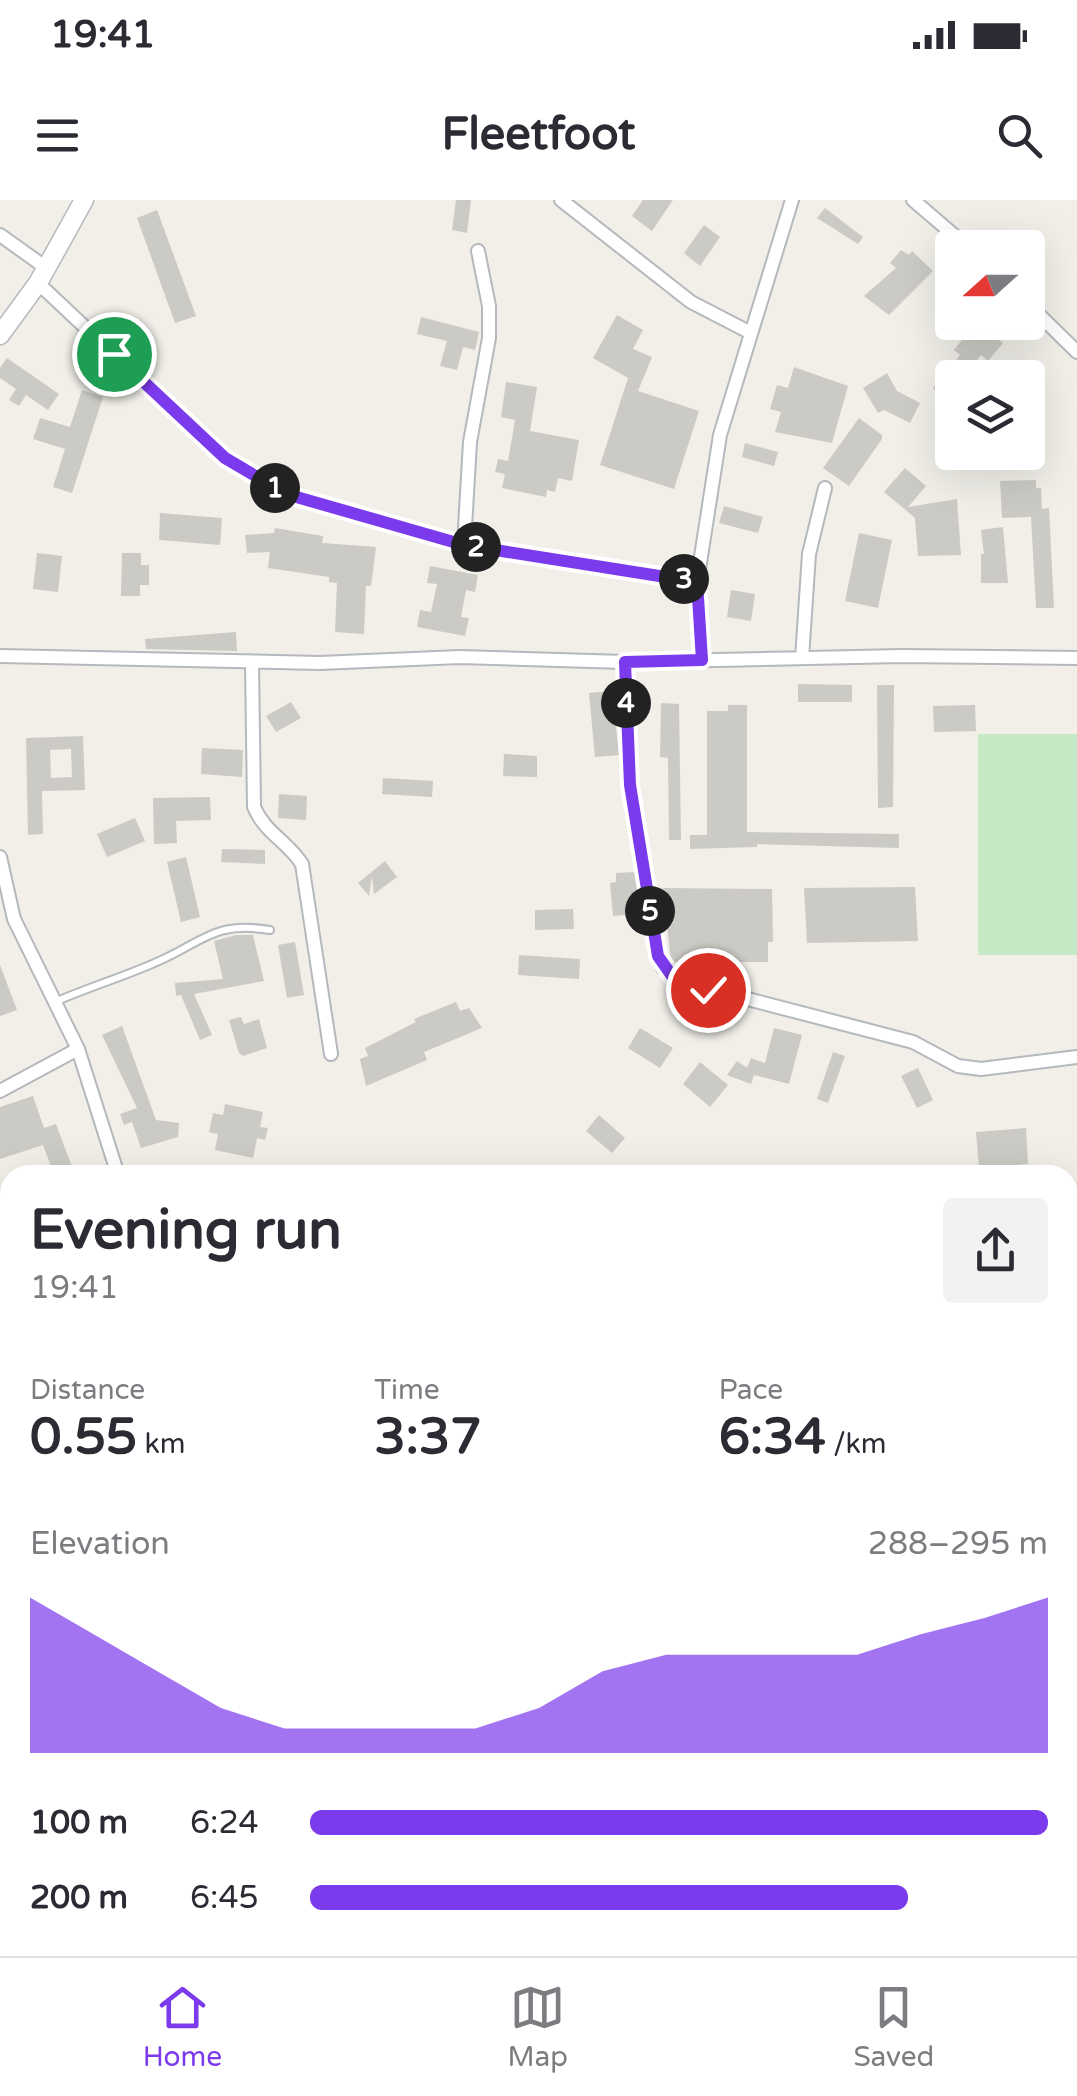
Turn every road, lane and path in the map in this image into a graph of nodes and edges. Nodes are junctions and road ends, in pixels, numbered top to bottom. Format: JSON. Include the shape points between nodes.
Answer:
{"nodes":[{"id":1,"x":84,"y":200,"type":"edge"},
{"id":2,"x":562,"y":200,"type":"edge"},
{"id":3,"x":792,"y":200,"type":"edge"},
{"id":4,"x":913,"y":200,"type":"edge"},
{"id":5,"x":948,"y":230,"type":"edge"},
{"id":6,"x":0,"y":234,"type":"edge"},
{"id":7,"x":478,"y":251,"type":"dead end"},
{"id":8,"x":41,"y":275,"type":"junction"},
{"id":9,"x":1045,"y":321,"type":"edge"},
{"id":10,"x":751,"y":334,"type":"junction"},
{"id":11,"x":0,"y":335,"type":"edge"},
{"id":12,"x":1077,"y":352,"type":"edge"},
{"id":13,"x":825,"y":488,"type":"dead end"},
{"id":14,"x":464,"y":545,"type":"junction"},
{"id":15,"x":697,"y":582,"type":"junction"},
{"id":16,"x":0,"y":656,"type":"edge"},
{"id":17,"x":802,"y":658,"type":"junction"},
{"id":18,"x":1077,"y":658,"type":"edge"},
{"id":19,"x":702,"y":660,"type":"junction"},
{"id":20,"x":252,"y":662,"type":"junction"},
{"id":21,"x":625,"y":662,"type":"junction"},
{"id":22,"x":0,"y":858,"type":"edge"},
{"id":23,"x":14,"y":919,"type":"junction"},
{"id":24,"x":0,"y":928,"type":"edge"},
{"id":25,"x":270,"y":930,"type":"dead end"},
{"id":26,"x":54,"y":1002,"type":"junction"},
{"id":27,"x":78,"y":1049,"type":"junction"},
{"id":28,"x":331,"y":1054,"type":"dead end"},
{"id":29,"x":1077,"y":1057,"type":"edge"},
{"id":30,"x":0,"y":1091,"type":"edge"},
{"id":31,"x":116,"y":1165,"type":"edge"}],
"edges":[{"from":1,"to":8,"type":"street"},
{"from":2,"to":10,"type":"street","via":[[691,302]]},
{"from":3,"to":10,"type":"street"},
{"from":4,"to":5,"type":"street"},
{"from":6,"to":8,"type":"street"},
{"from":7,"to":14,"type":"street","via":[[489,338],[470,442]]},
{"from":8,"to":11,"type":"street"},
{"from":8,"to":14,"type":"street","via":[[225,458],[286,494]]},
{"from":9,"to":12,"type":"street"},
{"from":10,"to":15,"type":"street","via":[[720,435]]},
{"from":13,"to":17,"type":"street","via":[[809,554]]},
{"from":14,"to":15,"type":"street"},
{"from":15,"to":19,"type":"street"},
{"from":16,"to":20,"type":"street"},
{"from":17,"to":18,"type":"street"},
{"from":17,"to":19,"type":"street"},
{"from":19,"to":21,"type":"street"},
{"from":20,"to":21,"type":"street"},
{"from":20,"to":28,"type":"street","via":[[254,807],[262,826],[302,864]]},
{"from":21,"to":29,"type":"street","via":[[630,785],[658,956],[672,976],[913,1042],[958,1066]]},
{"from":22,"to":23,"type":"street"},
{"from":23,"to":24,"type":"street"},
{"from":23,"to":26,"type":"street"},
{"from":25,"to":26,"type":"lane","via":[[201,936],[156,963]]},
{"from":26,"to":27,"type":"street"},
{"from":27,"to":30,"type":"street"},
{"from":27,"to":31,"type":"street"}]}
